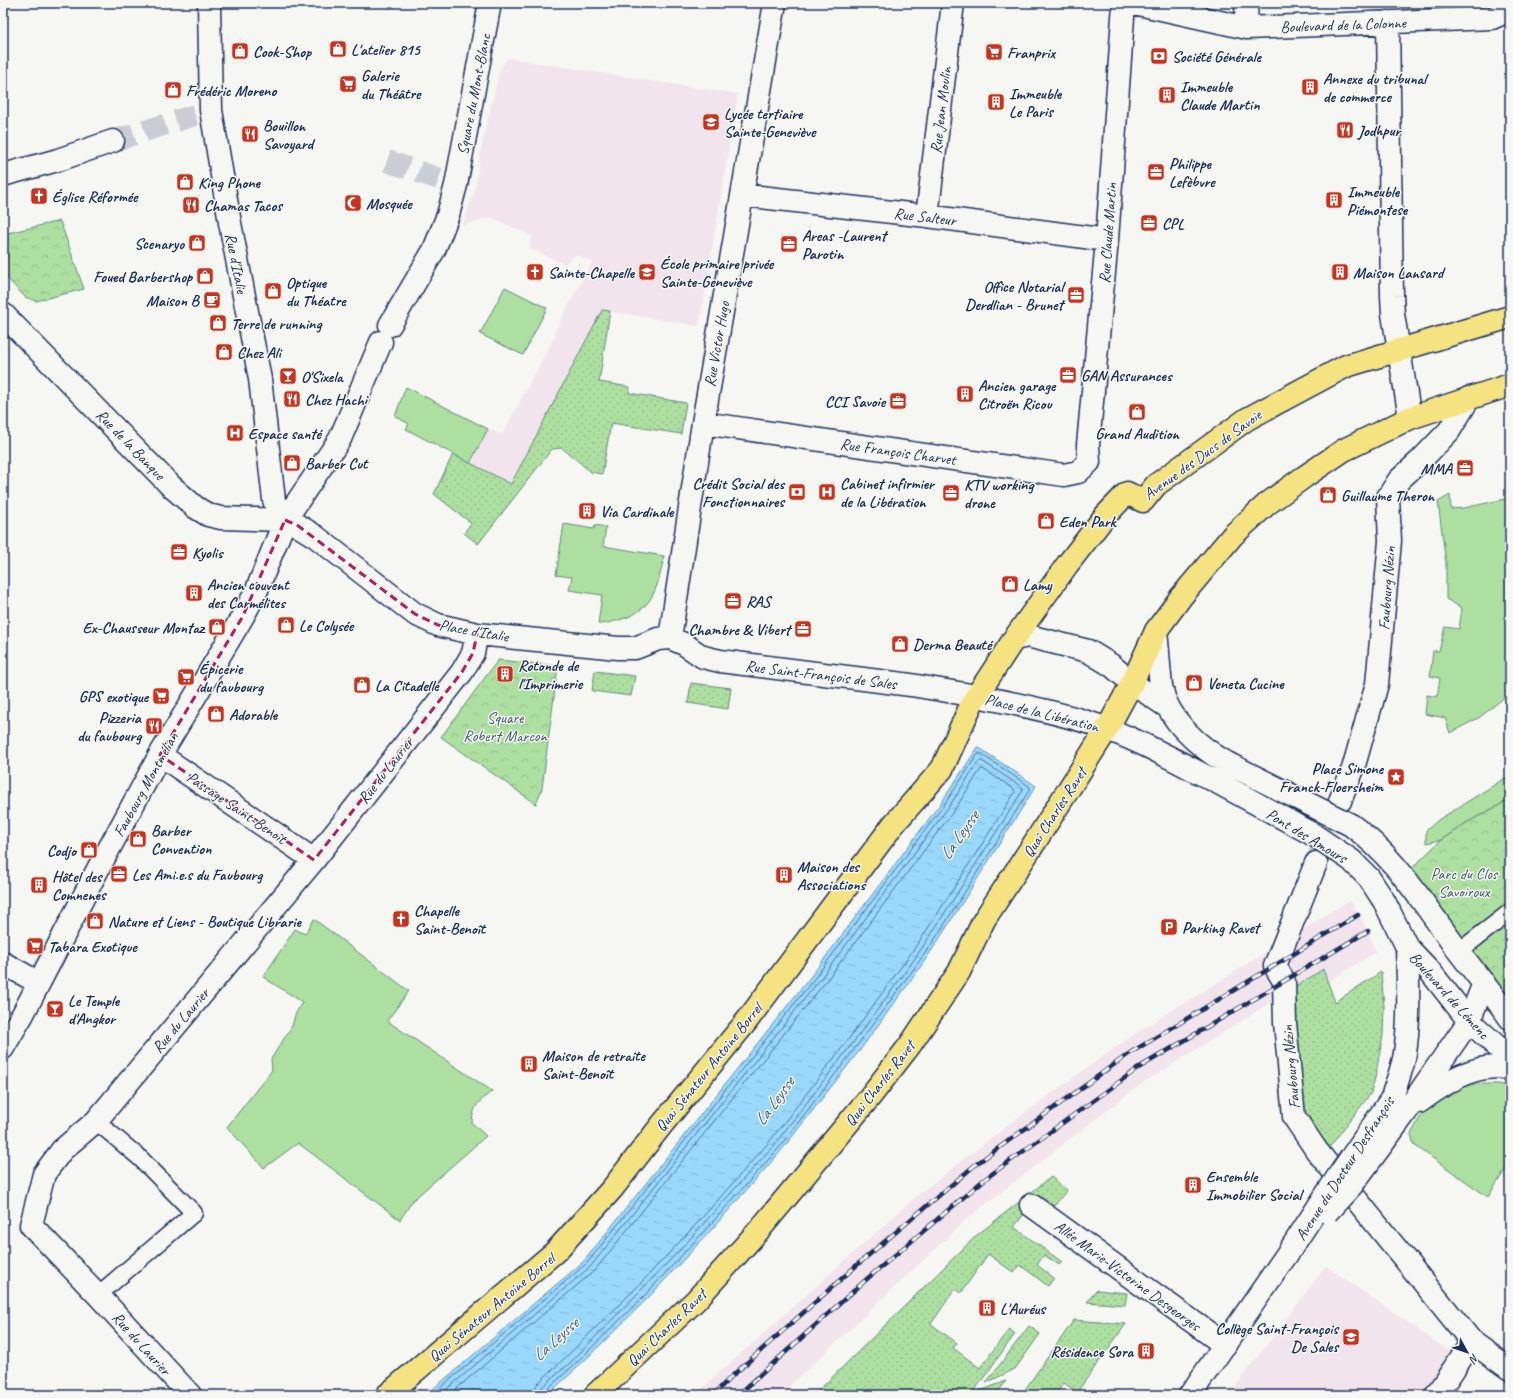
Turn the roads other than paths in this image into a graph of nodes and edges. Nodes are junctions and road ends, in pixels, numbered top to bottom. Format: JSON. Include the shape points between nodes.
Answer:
{"nodes":[{"id":1,"x":209,"y":3,"type":"edge"},
{"id":2,"x":490,"y":3,"type":"edge"},
{"id":3,"x":775,"y":3,"type":"edge"},
{"id":4,"x":953,"y":3,"type":"edge"},
{"id":5,"x":1124,"y":3,"type":"edge"},
{"id":6,"x":1134,"y":3,"type":"edge"},
{"id":7,"x":1182,"y":3,"type":"edge"},
{"id":8,"x":1246,"y":3,"type":"edge"},
{"id":9,"x":1510,"y":13,"type":"edge"},
{"id":10,"x":1206,"y":19,"type":"junction"},
{"id":11,"x":1388,"y":22,"type":"junction"},
{"id":12,"x":1247,"y":28,"type":"junction"},
{"id":13,"x":113,"y":141,"type":"tunnel mouth"},
{"id":14,"x":3,"y":175,"type":"edge"},
{"id":15,"x":743,"y":195,"type":"junction"},
{"id":16,"x":927,"y":216,"type":"junction"},
{"id":17,"x":1107,"y":240,"type":"junction"},
{"id":18,"x":3,"y":314,"type":"edge"},
{"id":19,"x":1510,"y":317,"type":"edge"},
{"id":20,"x":386,"y":334,"type":"joint"},
{"id":21,"x":1399,"y":350,"type":"junction"},
{"id":22,"x":1510,"y":386,"type":"edge"},
{"id":23,"x":1469,"y":398,"type":"junction"},
{"id":24,"x":1410,"y":418,"type":"junction"},
{"id":25,"x":703,"y":423,"type":"junction"},
{"id":26,"x":1089,"y":462,"type":"joint"},
{"id":27,"x":285,"y":520,"type":"junction"},
{"id":28,"x":1156,"y":631,"type":"junction"},
{"id":29,"x":477,"y":634,"type":"junction"},
{"id":30,"x":670,"y":638,"type":"junction"},
{"id":31,"x":1014,"y":639,"type":"junction"},
{"id":32,"x":1132,"y":683,"type":"junction"},
{"id":33,"x":977,"y":696,"type":"junction"},
{"id":34,"x":1170,"y":708,"type":"junction"},
{"id":35,"x":1107,"y":729,"type":"junction"},
{"id":36,"x":160,"y":755,"type":"junction"},
{"id":37,"x":1340,"y":801,"type":"tunnel mouth"},
{"id":38,"x":314,"y":860,"type":"junction"},
{"id":39,"x":1316,"y":863,"type":"tunnel mouth"},
{"id":40,"x":1510,"y":912,"type":"edge"},
{"id":41,"x":1436,"y":920,"type":"joint"},
{"id":42,"x":1407,"y":947,"type":"junction"},
{"id":43,"x":1458,"y":952,"type":"junction"},
{"id":44,"x":3,"y":963,"type":"edge"},
{"id":45,"x":35,"y":979,"type":"junction"},
{"id":46,"x":1484,"y":983,"type":"junction"},
{"id":47,"x":1510,"y":1018,"type":"edge"},
{"id":48,"x":1469,"y":1021,"type":"junction"},
{"id":49,"x":3,"y":1048,"type":"edge"},
{"id":50,"x":1510,"y":1058,"type":"edge"},
{"id":51,"x":1510,"y":1069,"type":"edge"},
{"id":52,"x":1399,"y":1105,"type":"junction"},
{"id":53,"x":96,"y":1121,"type":"junction"},
{"id":54,"x":1031,"y":1205,"type":"dead end"},
{"id":55,"x":98,"y":1295,"type":"junction"},
{"id":56,"x":1472,"y":1342,"type":"junction"},
{"id":57,"x":1224,"y":1345,"type":"junction"},
{"id":58,"x":1510,"y":1369,"type":"edge"},
{"id":59,"x":190,"y":1395,"type":"edge"},
{"id":60,"x":387,"y":1395,"type":"edge"},
{"id":61,"x":595,"y":1395,"type":"edge"},
{"id":62,"x":1190,"y":1395,"type":"edge"},
{"id":63,"x":1436,"y":1395,"type":"edge"}],
"edges":[{"from":1,"to":27,"type":"street","name":"Rue d'Italie","via":[[203,112],[231,230],[260,379],[274,500]]},
{"from":2,"to":20,"type":"street","name":"Square du Mont-Blanc","via":[[452,184],[448,215],[442,234],[426,266]]},
{"from":3,"to":15,"type":"street","name":"Rue Victor Hugo"},
{"from":4,"to":16,"type":"street","name":"Rue Jean Moulin"},
{"from":5,"to":17,"type":"street","name":"Rue Claude Martin"},
{"from":6,"to":10,"type":"street","name":"Boulevard de la Colonne"},
{"from":7,"to":10,"type":"street","name":"Boulevard de la Colonne","via":[[1190,12]]},
{"from":8,"to":12,"type":"street"},
{"from":9,"to":11,"type":"street","name":"Boulevard de la Colonne","via":[[1492,18]]},
{"from":10,"to":12,"type":"street","name":"Boulevard de la Colonne"},
{"from":11,"to":12,"type":"street","name":"Boulevard de la Colonne"},
{"from":11,"to":21,"type":"street","via":[[1392,296]]},
{"from":13,"to":14,"type":"street"},
{"from":15,"to":16,"type":"street","name":"Rue Salteur"},
{"from":15,"to":25,"type":"street","name":"Rue Victor Hugo"},
{"from":16,"to":17,"type":"street","name":"Rue Salteur"},
{"from":17,"to":26,"type":"street","name":"Rue Claude Martin","via":[[1088,445]]},
{"from":18,"to":27,"type":"street","name":"Rue de la Banque","via":[[171,486],[195,507],[208,515],[221,518]]},
{"from":19,"to":21,"type":"main road","name":"Avenue des Ducs de Savoie"},
{"from":20,"to":27,"type":"street","name":"Faubourg Montmélian","via":[[340,439]]},
{"from":21,"to":24,"type":"street"},
{"from":21,"to":31,"type":"main road","name":"Avenue des Ducs de Savoie","via":[[1346,366],[1247,419],[1156,485],[1143,501],[1127,493],[1105,516],[1067,565]]},
{"from":22,"to":23,"type":"main road"},
{"from":23,"to":24,"type":"main road"},
{"from":23,"to":37,"type":"street","name":"Faubourg Nézin","via":[[1449,431],[1399,480],[1388,497],[1390,542],[1377,684]]},
{"from":24,"to":28,"type":"main road","via":[[1344,450],[1267,504],[1233,535],[1185,591]]},
{"from":25,"to":26,"type":"street","name":"Rue François Charvet","via":[[1064,475],[1078,472]]},
{"from":25,"to":30,"type":"street","name":"Rue Victor Hugo"},
{"from":27,"to":29,"type":"street","name":"Place d'Italie","via":[[306,529],[420,616],[438,625]]},
{"from":27,"to":36,"type":"street","name":"Faubourg Montmélian","via":[[256,592]]},
{"from":28,"to":32,"type":"main road"},
{"from":28,"to":34,"type":"street","via":[[1162,687]]},
{"from":29,"to":30,"type":"street","name":"Place d'Italie","via":[[618,648],[635,648],[658,639]]},
{"from":29,"to":38,"type":"street","name":"Rue du Laurier","via":[[473,653],[462,672]]},
{"from":30,"to":33,"type":"street","name":"Rue Saint-François de Sales","via":[[703,657],[720,661]]},
{"from":31,"to":32,"type":"street","via":[[1028,636],[1088,650]]},
{"from":31,"to":33,"type":"main road","name":"Avenue des Ducs de Savoie"},
{"from":32,"to":34,"type":"street"},
{"from":32,"to":35,"type":"main road"},
{"from":33,"to":35,"type":"street","name":"Place de la Libération","via":[[1066,716]]},
{"from":33,"to":60,"type":"main road","name":"Quai Sénateur Antoine Borrel","via":[[942,769],[893,825],[746,1022],[612,1189],[556,1251]]},
{"from":34,"to":41,"type":"street","name":"Pont des Amours","bridge":true,"via":[[1179,723],[1208,752],[1351,825],[1370,838]]},
{"from":35,"to":42,"type":"street","name":"Pont des Amours","bridge":true,"via":[[1145,745],[1215,781],[1314,835],[1351,860],[1369,878],[1384,901]]},
{"from":35,"to":61,"type":"main road","name":"Quai Charles Ravet","via":[[984,920],[959,972],[910,1045],[774,1212],[696,1300]]},
{"from":36,"to":38,"type":"street","name":"Passage Saint-Benoît"},
{"from":36,"to":45,"type":"street","name":"Faubourg Montmélian"},
{"from":38,"to":53,"type":"street","name":"Rue du Laurier"},
{"from":39,"to":56,"type":"street","name":"Faubourg Nézin","via":[[1275,966],[1284,981],[1294,1117],[1317,1151]]},
{"from":40,"to":43,"type":"lane"},
{"from":41,"to":43,"type":"street","name":"Boulevard de Lémenc"},
{"from":42,"to":48,"type":"street","name":"Boulevard de Lémenc","via":[[1429,970]]},
{"from":42,"to":52,"type":"street","name":"Avenue du Docteur Desfrançois","via":[[1409,1005]]},
{"from":43,"to":46,"type":"street","name":"Boulevard de Lémenc"},
{"from":44,"to":45,"type":"street"},
{"from":45,"to":49,"type":"street","name":"Faubourg Montmélian","via":[[23,1014]]},
{"from":46,"to":47,"type":"street","name":"Boulevard de Lémenc"},
{"from":46,"to":48,"type":"street","name":"Avenue du Docteur Desfrançois"},
{"from":48,"to":50,"type":"street","name":"Boulevard de Lémenc"},
{"from":48,"to":52,"type":"street","name":"Avenue du Docteur Desfrançois"},
{"from":51,"to":52,"type":"street","name":"Avenue du Docteur Desfrançois","via":[[1500,1067],[1476,1070]]},
{"from":52,"to":57,"type":"street","name":"Avenue du Docteur Desfrançois","bridge":true,"via":[[1339,1175]]},
{"from":53,"to":55,"type":"street","name":"Rue du Laurier","via":[[62,1150],[44,1174],[31,1225]]},
{"from":53,"to":55,"type":"lane","via":[[141,1159],[194,1213]]},
{"from":54,"to":57,"type":"street","name":"Allée Marie-Victorine Desgeorges"},
{"from":55,"to":59,"type":"street","name":"Rue du Laurier"},
{"from":56,"to":58,"type":"street","name":"Faubourg Nézin"},
{"from":56,"to":63,"type":"street"},
{"from":57,"to":62,"type":"street","name":"Avenue du Docteur Desfrançois"}]}
